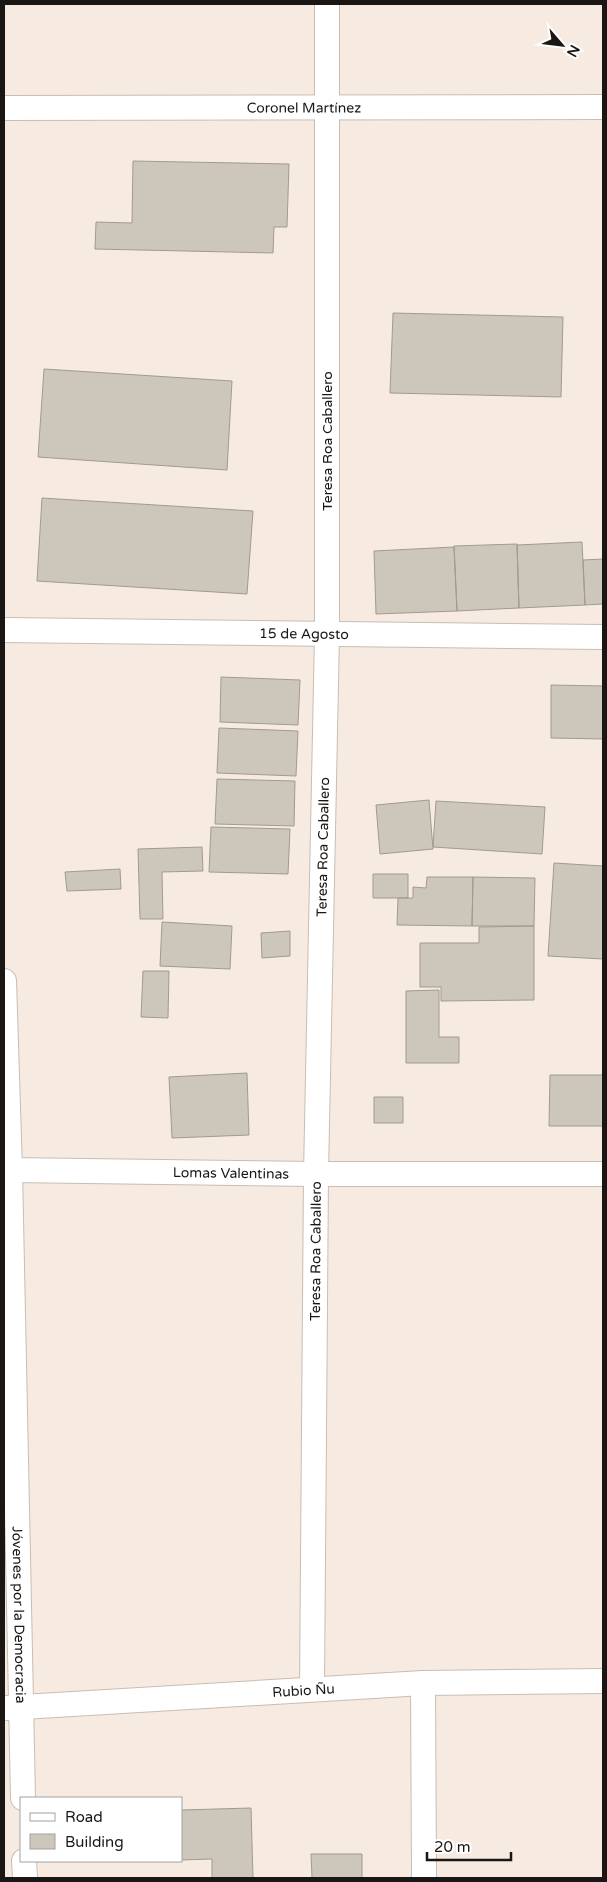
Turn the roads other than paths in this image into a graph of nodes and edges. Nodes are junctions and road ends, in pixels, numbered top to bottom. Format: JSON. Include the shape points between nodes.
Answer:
{"nodes":[{"id":1,"x":327,"y":4,"type":"edge"},
{"id":2,"x":328,"y":107,"type":"junction"},
{"id":3,"x":603,"y":107,"type":"edge"},
{"id":4,"x":4,"y":108,"type":"edge"},
{"id":5,"x":4,"y":630,"type":"edge"},
{"id":6,"x":326,"y":634,"type":"junction"},
{"id":7,"x":603,"y":637,"type":"edge"},
{"id":8,"x":4,"y":981,"type":"edge"},
{"id":9,"x":10,"y":1170,"type":"junction"},
{"id":10,"x":316,"y":1174,"type":"junction"},
{"id":11,"x":603,"y":1174,"type":"edge"},
{"id":12,"x":7,"y":1207,"type":"edge"},
{"id":13,"x":603,"y":1681,"type":"edge"},
{"id":14,"x":423,"y":1683,"type":"junction"},
{"id":15,"x":312,"y":1689,"type":"junction"},
{"id":16,"x":12,"y":1707,"type":"edge"},
{"id":17,"x":22,"y":1797,"type":"edge"},
{"id":18,"x":24,"y":1862,"type":"edge"},
{"id":19,"x":25,"y":1878,"type":"edge"},
{"id":20,"x":424,"y":1878,"type":"edge"}],
"edges":[{"from":1,"to":2,"type":"street","name":"Teresa Roa Caballero"},
{"from":2,"to":3,"type":"street","name":"Coronel Martínez"},
{"from":2,"to":4,"type":"street","name":"Coronel Martínez"},
{"from":2,"to":6,"type":"street","name":"Teresa Roa Caballero"},
{"from":5,"to":6,"type":"street","name":"15 de Agosto"},
{"from":6,"to":7,"type":"street","name":"15 de Agosto"},
{"from":6,"to":10,"type":"street","name":"Teresa Roa Caballero"},
{"from":8,"to":9,"type":"street","name":"Jóvenes por la Democracia"},
{"from":9,"to":10,"type":"street","name":"Lomas Valentinas"},
{"from":9,"to":12,"type":"street","name":"Jóvenes por la Democracia"},
{"from":10,"to":11,"type":"street","name":"Lomas Valentinas"},
{"from":10,"to":15,"type":"street","name":"Teresa Roa Caballero"},
{"from":12,"to":16,"type":"street","name":"Jóvenes por la Democracia"},
{"from":13,"to":14,"type":"street","name":"Rubio Ñu"},
{"from":14,"to":15,"type":"street","name":"Rubio Ñu"},
{"from":14,"to":20,"type":"street"},
{"from":15,"to":16,"type":"street","name":"Rubio Ñu"},
{"from":16,"to":17,"type":"street","name":"Jóvenes por la Democracia"},
{"from":18,"to":19,"type":"street"}]}
